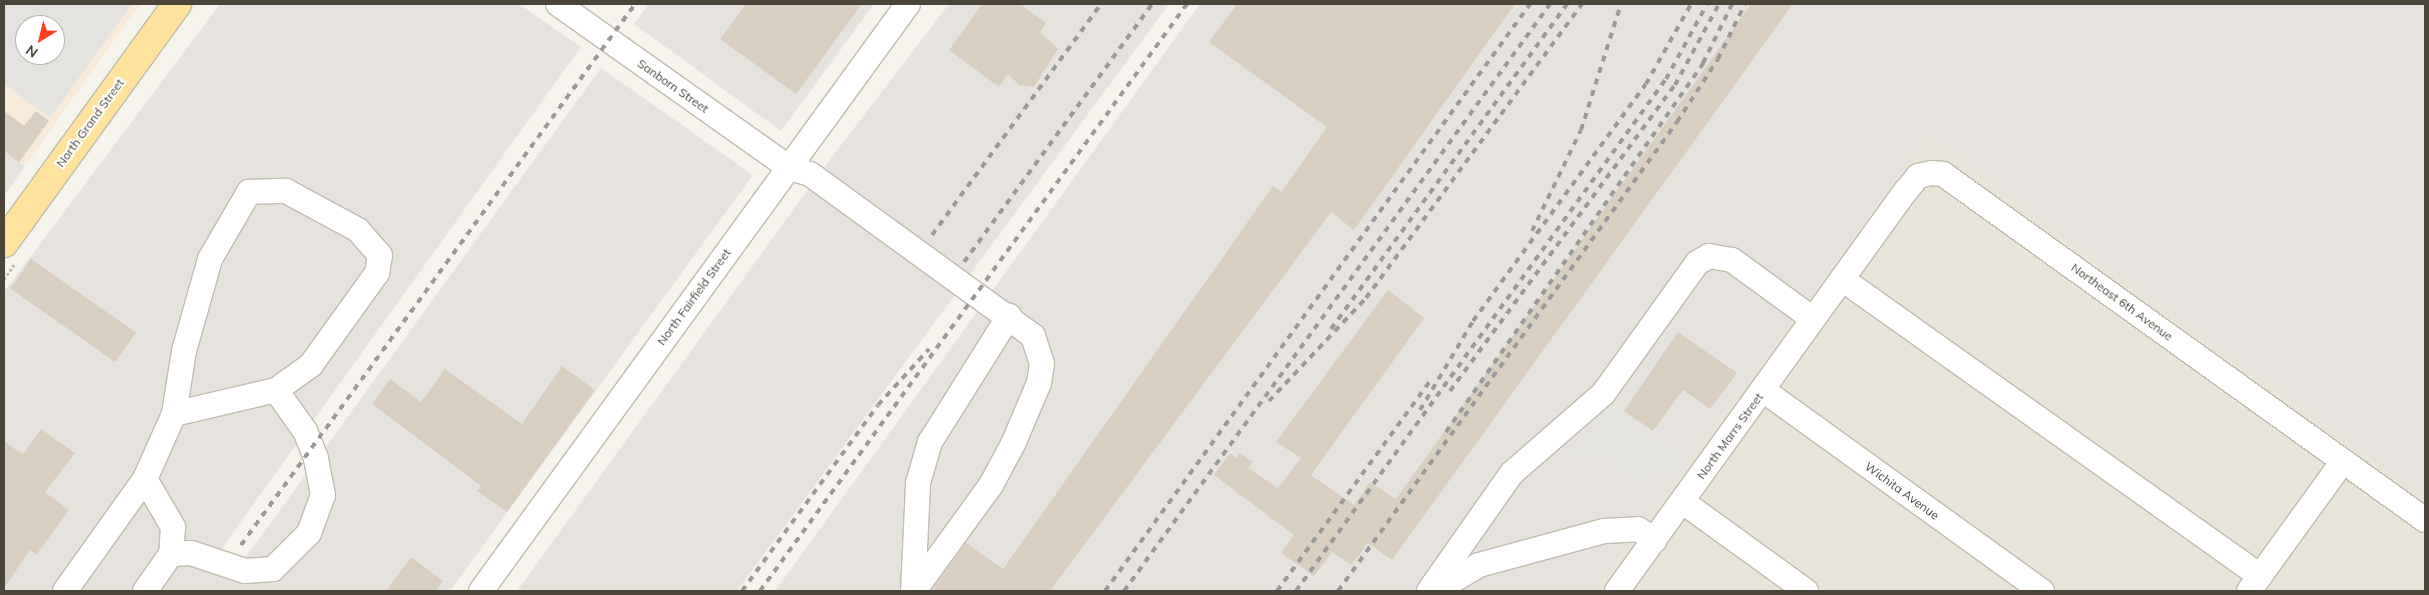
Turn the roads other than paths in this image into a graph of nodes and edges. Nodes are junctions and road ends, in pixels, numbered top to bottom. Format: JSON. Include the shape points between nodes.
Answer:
{"nodes":[{"id":1,"x":177,"y":4,"type":"edge"},
{"id":2,"x":558,"y":4,"type":"edge"},
{"id":3,"x":908,"y":4,"type":"edge"},
{"id":4,"x":788,"y":167,"type":"junction"},
{"id":5,"x":4,"y":242,"type":"edge"},
{"id":6,"x":1842,"y":279,"type":"junction"},
{"id":7,"x":1009,"y":316,"type":"junction"},
{"id":8,"x":1813,"y":320,"type":"junction"},
{"id":9,"x":276,"y":390,"type":"junction"},
{"id":10,"x":1763,"y":390,"type":"junction"},
{"id":11,"x":174,"y":414,"type":"junction"},
{"id":12,"x":2343,"y":461,"type":"junction"},
{"id":13,"x":145,"y":479,"type":"junction"},
{"id":14,"x":1683,"y":502,"type":"junction"},
{"id":15,"x":2425,"y":520,"type":"edge"},
{"id":16,"x":1655,"y":540,"type":"junction"},
{"id":17,"x":171,"y":554,"type":"junction"},
{"id":18,"x":2254,"y":584,"type":"edge"},
{"id":19,"x":65,"y":591,"type":"edge"},
{"id":20,"x":145,"y":591,"type":"edge"},
{"id":21,"x":482,"y":591,"type":"edge"},
{"id":22,"x":914,"y":591,"type":"edge"},
{"id":23,"x":1429,"y":591,"type":"edge"},
{"id":24,"x":1435,"y":591,"type":"edge"},
{"id":25,"x":1617,"y":591,"type":"edge"},
{"id":26,"x":1806,"y":591,"type":"edge"},
{"id":27,"x":2042,"y":591,"type":"edge"}],
"edges":[{"from":1,"to":5,"type":"main road","name":"North Grand Street"},
{"from":2,"to":4,"type":"street","name":"Sanborn Street"},
{"from":3,"to":4,"type":"street","name":"North Fairfield Street"},
{"from":4,"to":7,"type":"street","name":"Sanborn Street","via":[[810,174]]},
{"from":4,"to":21,"type":"street","name":"North Fairfield Street"},
{"from":6,"to":8,"type":"street","name":"North Marrs Street"},
{"from":6,"to":12,"type":"street","name":"Northeast 6th Avenue","via":[[1918,176],[1943,174]]},
{"from":6,"to":18,"type":"street"},
{"from":7,"to":22,"type":"street","via":[[930,442],[918,483]]},
{"from":7,"to":22,"type":"street","name":"Sanborn Street","via":[[1033,336],[1042,364],[1028,409],[990,485]]},
{"from":8,"to":10,"type":"street","name":"North Marrs Street"},
{"from":8,"to":23,"type":"street","via":[[1732,260],[1709,256],[1697,263],[1603,394],[1512,473]]},
{"from":9,"to":11,"type":"street"},
{"from":9,"to":11,"type":"street","via":[[311,365],[377,274],[380,255],[358,230],[286,191],[249,192],[210,259],[184,352]]},
{"from":9,"to":17,"type":"street","via":[[305,431],[316,458],[323,495],[309,533],[273,569],[245,571],[191,552]]},
{"from":10,"to":14,"type":"street","name":"North Marrs Street"},
{"from":10,"to":27,"type":"street","name":"Wichita Avenue"},
{"from":11,"to":13,"type":"street"},
{"from":12,"to":15,"type":"street","name":"Northeast 6th Avenue"},
{"from":12,"to":18,"type":"street"},
{"from":13,"to":17,"type":"street","via":[[173,527]]},
{"from":13,"to":19,"type":"street"},
{"from":14,"to":16,"type":"street","name":"North Marrs Street"},
{"from":14,"to":26,"type":"street"},
{"from":16,"to":24,"type":"street","via":[[1638,529],[1604,531],[1479,565]]},
{"from":16,"to":25,"type":"street","name":"North Marrs Street"},
{"from":17,"to":20,"type":"street"}]}
